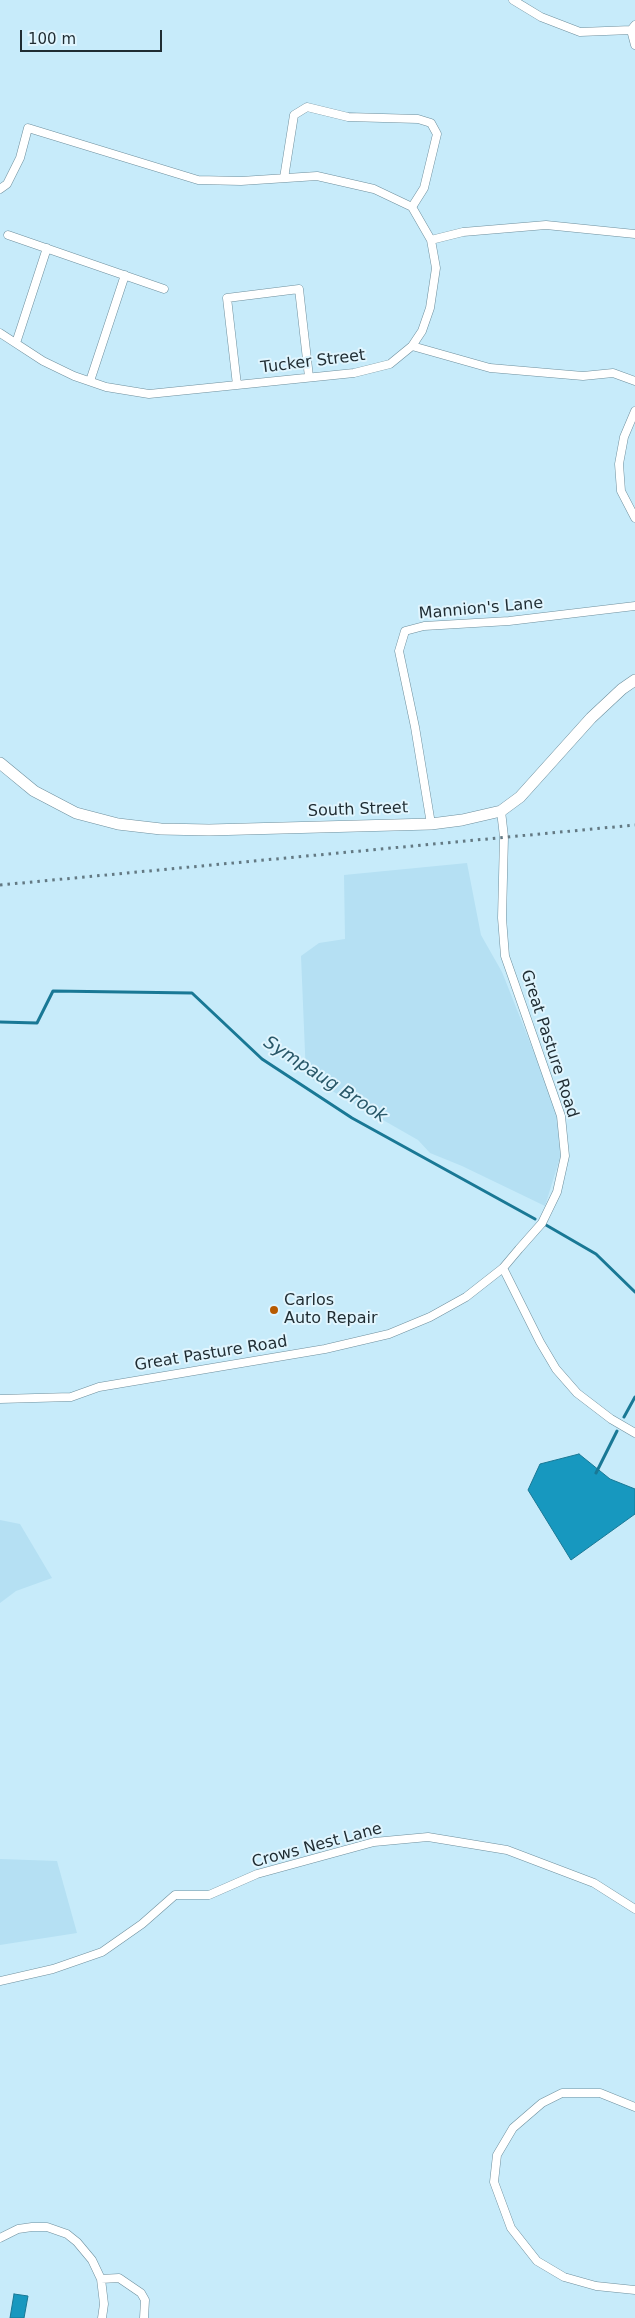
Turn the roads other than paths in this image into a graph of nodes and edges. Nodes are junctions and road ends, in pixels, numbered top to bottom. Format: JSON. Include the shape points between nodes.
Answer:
{"nodes":[{"id":1,"x":513,"y":0,"type":"edge"},
{"id":2,"x":633,"y":27,"type":"edge"},
{"id":3,"x":635,"y":45,"type":"edge"},
{"id":4,"x":284,"y":178,"type":"junction"},
{"id":5,"x":0,"y":190,"type":"edge"},
{"id":6,"x":412,"y":207,"type":"junction"},
{"id":7,"x":635,"y":234,"type":"edge"},
{"id":8,"x":8,"y":235,"type":"dead end"},
{"id":9,"x":431,"y":240,"type":"junction"},
{"id":10,"x":47,"y":248,"type":"junction"},
{"id":11,"x":124,"y":275,"type":"junction"},
{"id":12,"x":164,"y":288,"type":"dead end"},
{"id":13,"x":0,"y":333,"type":"edge"},
{"id":14,"x":16,"y":344,"type":"junction"},
{"id":15,"x":412,"y":346,"type":"junction"},
{"id":16,"x":309,"y":378,"type":"junction"},
{"id":17,"x":635,"y":381,"type":"edge"},
{"id":18,"x":90,"y":382,"type":"junction"},
{"id":19,"x":236,"y":385,"type":"junction"},
{"id":20,"x":635,"y":411,"type":"edge"},
{"id":21,"x":635,"y":518,"type":"edge"},
{"id":22,"x":635,"y":606,"type":"edge"},
{"id":23,"x":635,"y":680,"type":"edge"},
{"id":24,"x":0,"y":764,"type":"edge"},
{"id":25,"x":500,"y":811,"type":"junction"},
{"id":26,"x":431,"y":824,"type":"junction"},
{"id":27,"x":503,"y":1268,"type":"junction"},
{"id":28,"x":0,"y":1399,"type":"edge"},
{"id":29,"x":635,"y":1432,"type":"edge"},
{"id":30,"x":635,"y":1909,"type":"edge"},
{"id":31,"x":0,"y":1982,"type":"edge"},
{"id":32,"x":635,"y":2107,"type":"edge"},
{"id":33,"x":0,"y":2238,"type":"edge"},
{"id":34,"x":101,"y":2278,"type":"junction"},
{"id":35,"x":635,"y":2290,"type":"edge"},
{"id":36,"x":102,"y":2318,"type":"edge"},
{"id":37,"x":144,"y":2318,"type":"edge"}],
"edges":[{"from":1,"to":2,"type":"street","via":[[541,17],[580,32]]},
{"from":2,"to":3,"type":"street"},
{"from":4,"to":5,"type":"street","via":[[198,180],[28,128],[20,158],[7,184]]},
{"from":4,"to":6,"type":"street","via":[[317,176],[374,188]]},
{"from":4,"to":6,"type":"street","via":[[294,115],[307,107],[348,116],[418,119],[431,123],[437,134],[424,188]]},
{"from":6,"to":9,"type":"street","name":"Tucker Street"},
{"from":7,"to":9,"type":"street","via":[[546,225],[463,232]]},
{"from":8,"to":10,"type":"street"},
{"from":9,"to":15,"type":"street","name":"Tucker Street","via":[[436,268],[430,308],[422,331]]},
{"from":10,"to":11,"type":"street"},
{"from":10,"to":14,"type":"street"},
{"from":11,"to":12,"type":"street"},
{"from":11,"to":18,"type":"street"},
{"from":13,"to":14,"type":"street","name":"Tucker Street"},
{"from":14,"to":18,"type":"street","name":"Tucker Street","via":[[43,361]]},
{"from":15,"to":16,"type":"street","name":"Tucker Street","via":[[390,364],[354,373]]},
{"from":15,"to":17,"type":"street","via":[[490,368],[583,376],[613,373]]},
{"from":16,"to":19,"type":"street","name":"Tucker Street"},
{"from":16,"to":19,"type":"street","via":[[299,289],[227,298]]},
{"from":18,"to":19,"type":"street","name":"Tucker Street","via":[[149,394]]},
{"from":20,"to":21,"type":"street","via":[[624,437],[619,464],[621,491]]},
{"from":22,"to":26,"type":"street","name":"Mannion's Lane","via":[[509,621],[424,626],[405,631],[399,650]]},
{"from":23,"to":25,"type":"main road","name":"South Street","via":[[591,718],[520,798]]},
{"from":24,"to":26,"type":"main road","name":"South Street","via":[[34,791],[76,813],[118,824],[161,829]]},
{"from":25,"to":26,"type":"main road","name":"South Street"},
{"from":25,"to":27,"type":"street","name":"Great Pasture Road","via":[[504,836],[502,909],[505,956],[561,1116],[565,1156],[558,1192],[542,1223]]},
{"from":27,"to":28,"type":"street","name":"Great Pasture Road","via":[[466,1297],[430,1317],[388,1334],[325,1349],[138,1379],[71,1397]]},
{"from":27,"to":29,"type":"street","via":[[556,1369],[577,1393],[611,1419]]},
{"from":30,"to":31,"type":"street","name":"Crows Nest Lane","via":[[594,1883],[507,1850],[428,1837],[374,1842],[257,1874],[210,1895],[175,1895],[142,1924],[102,1952],[54,1969]]},
{"from":32,"to":35,"type":"street","via":[[600,2092],[562,2093],[542,2103],[513,2128],[497,2155],[494,2182],[511,2228],[538,2261],[564,2277],[596,2286]]},
{"from":33,"to":34,"type":"street","via":[[18,2229],[32,2227],[57,2230],[86,2251]]},
{"from":34,"to":36,"type":"street"},
{"from":34,"to":37,"type":"street","via":[[119,2278],[140,2293],[145,2300]]}]}
